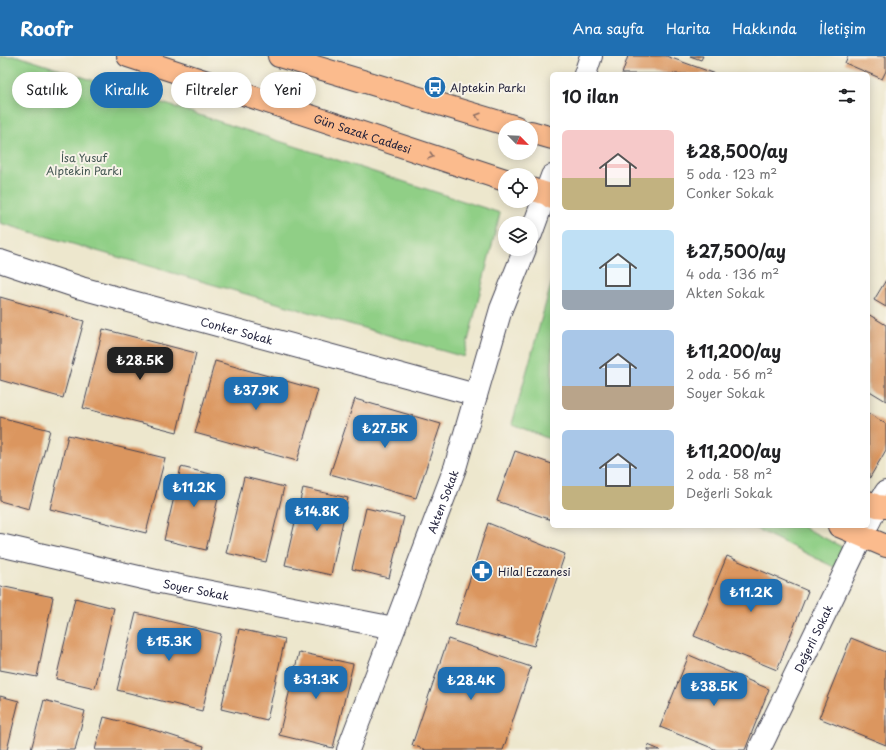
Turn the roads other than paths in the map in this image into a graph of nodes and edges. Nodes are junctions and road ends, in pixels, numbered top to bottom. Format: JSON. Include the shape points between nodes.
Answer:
{"nodes":[{"id":1,"x":128,"y":56,"type":"edge"},
{"id":2,"x":279,"y":56,"type":"edge"},
{"id":3,"x":591,"y":56,"type":"edge"},
{"id":4,"x":586,"y":72,"type":"edge"},
{"id":5,"x":498,"y":122,"type":"edge"},
{"id":6,"x":538,"y":134,"type":"edge"},
{"id":7,"x":550,"y":137,"type":"edge"},
{"id":8,"x":498,"y":178,"type":"edge"},
{"id":9,"x":545,"y":189,"type":"edge"},
{"id":10,"x":537,"y":216,"type":"edge"},
{"id":11,"x":522,"y":256,"type":"edge"},
{"id":12,"x":0,"y":261,"type":"edge"},
{"id":13,"x":476,"y":395,"type":"junction"},
{"id":14,"x":874,"y":513,"type":"edge"},
{"id":15,"x":867,"y":528,"type":"edge"},
{"id":16,"x":0,"y":545,"type":"edge"},
{"id":17,"x":886,"y":546,"type":"edge"},
{"id":18,"x":394,"y":628,"type":"junction"},
{"id":19,"x":348,"y":750,"type":"edge"},
{"id":20,"x":759,"y":750,"type":"edge"}],
"edges":[{"from":1,"to":8,"type":"main road","name":"Gün Sazak Caddesi","one_way":true},
{"from":5,"to":2,"type":"main road","one_way":true},
{"from":3,"to":4,"type":"street"},
{"from":6,"to":7,"type":"main road"},
{"from":9,"to":10,"type":"street"},
{"from":11,"to":13,"type":"street","name":"Akten Sokak","via":[[502,309]]},
{"from":12,"to":13,"type":"street","name":"Conker Sokak","via":[[81,288]]},
{"from":13,"to":18,"type":"street","name":"Akten Sokak","via":[[455,468]]},
{"from":14,"to":17,"type":"main road"},
{"from":15,"to":20,"type":"street","name":"Değerli Sokak"},
{"from":16,"to":18,"type":"street","name":"Soyer Sokak","via":[[160,582]]},
{"from":18,"to":19,"type":"street","name":"Akten Sokak"}]}
